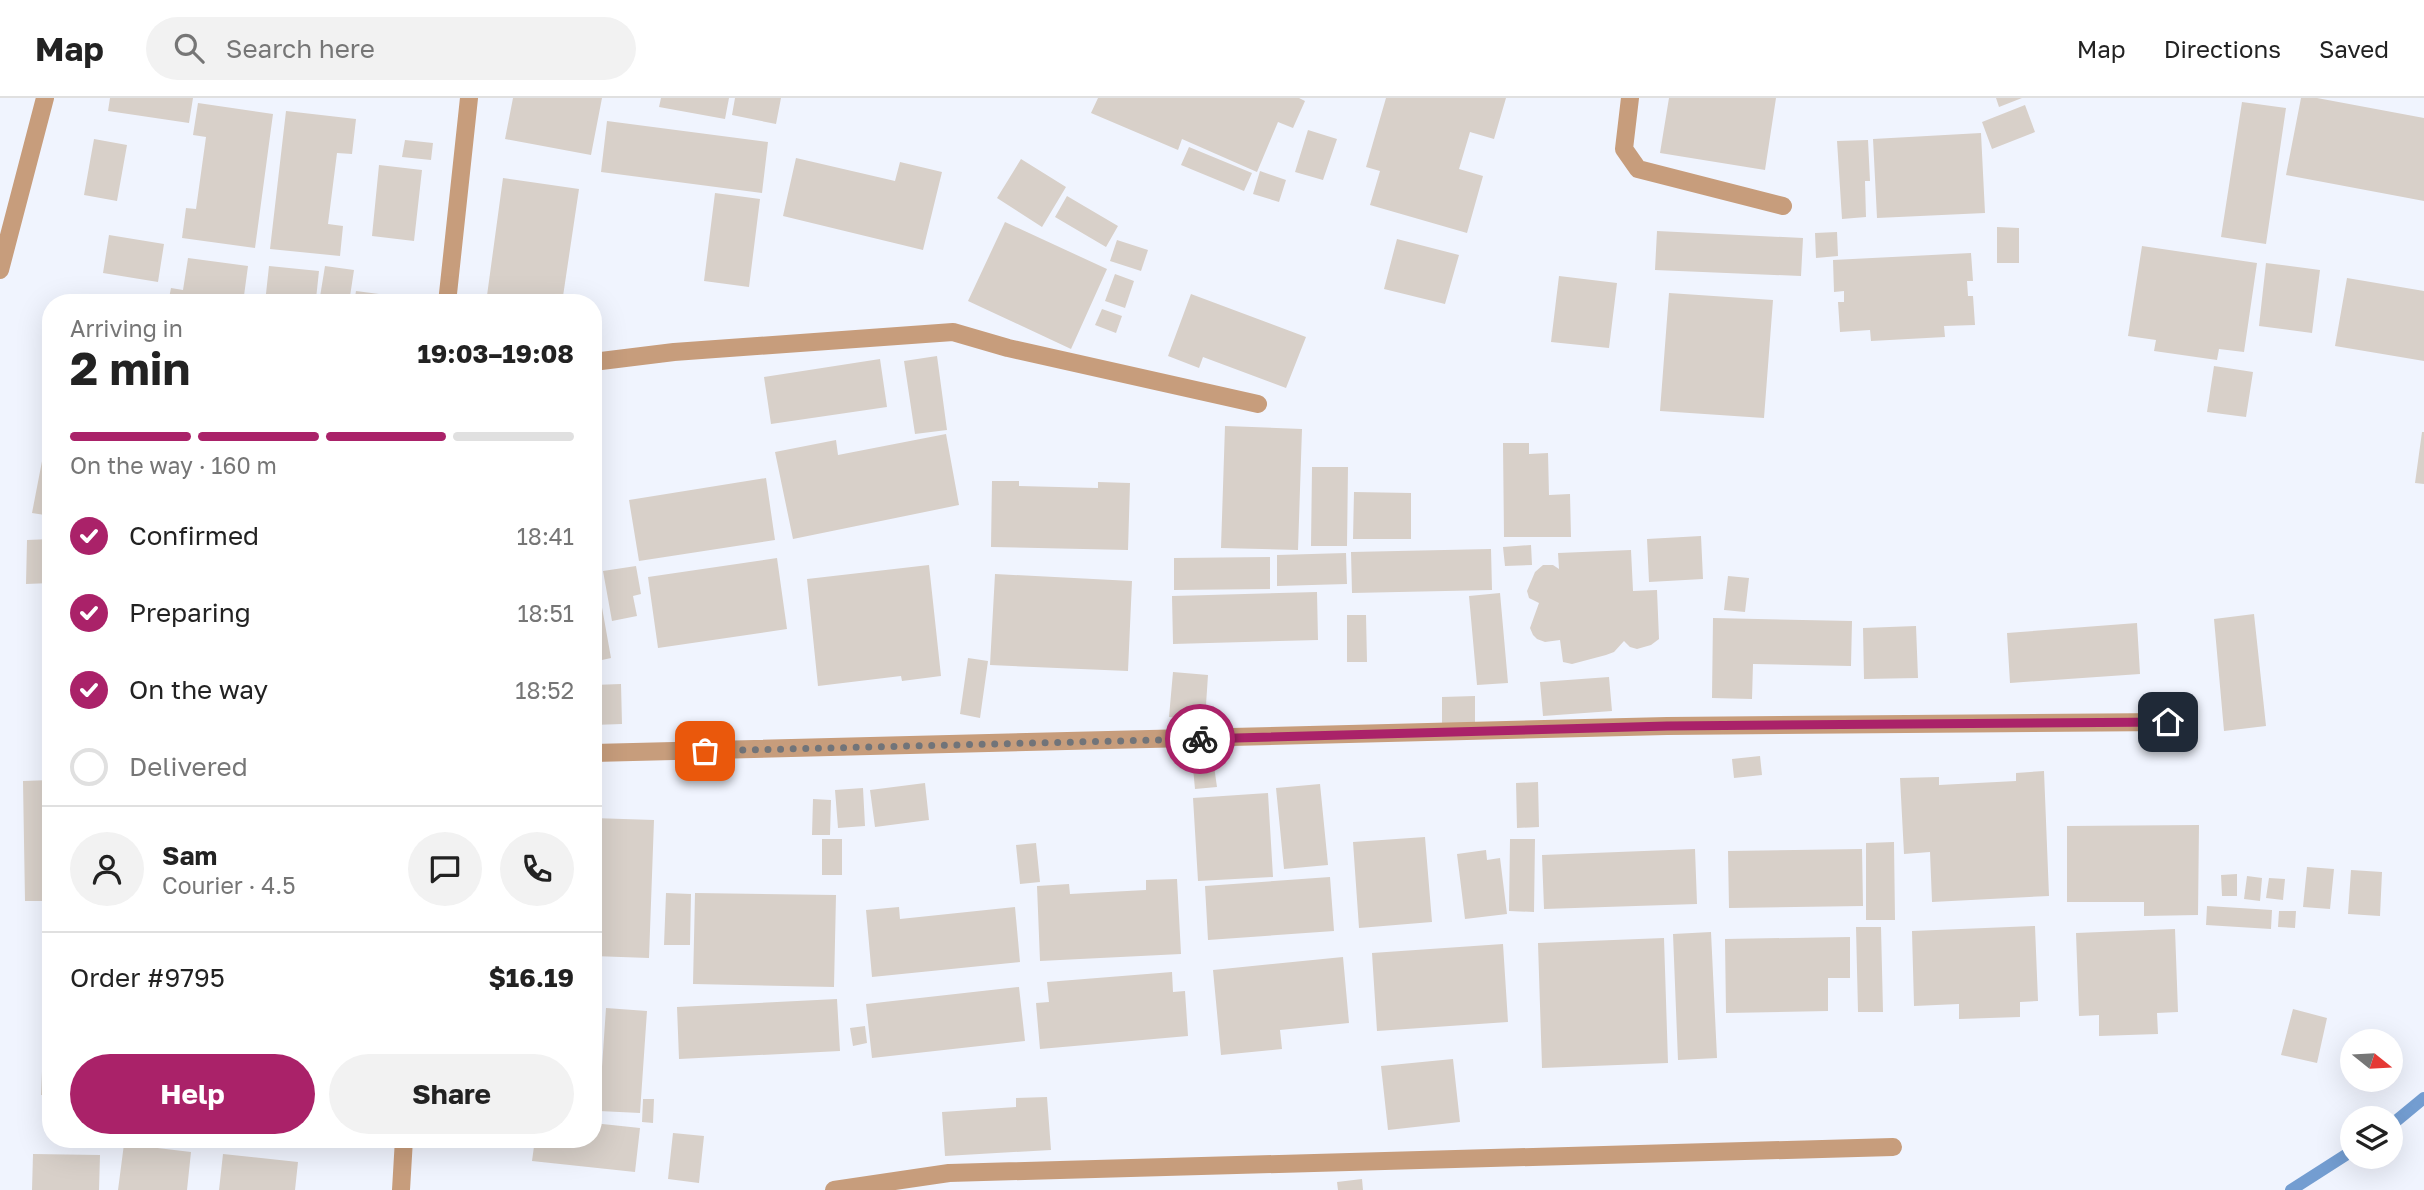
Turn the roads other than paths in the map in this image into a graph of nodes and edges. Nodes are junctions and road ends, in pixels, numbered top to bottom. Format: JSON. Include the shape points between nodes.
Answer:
{"nodes":[{"id":1,"x":46,"y":98,"type":"edge"},
{"id":2,"x":470,"y":98,"type":"edge"},
{"id":3,"x":1630,"y":98,"type":"edge"},
{"id":4,"x":1783,"y":206,"type":"dead end"},
{"id":5,"x":0,"y":270,"type":"edge"},
{"id":6,"x":448,"y":294,"type":"edge"},
{"id":7,"x":602,"y":361,"type":"edge"},
{"id":8,"x":1258,"y":404,"type":"dead end"},
{"id":9,"x":2168,"y":722,"type":"dead end"},
{"id":10,"x":602,"y":753,"type":"edge"},
{"id":11,"x":1893,"y":1147,"type":"dead end"},
{"id":12,"x":403,"y":1148,"type":"edge"},
{"id":13,"x":401,"y":1190,"type":"edge"},
{"id":14,"x":834,"y":1190,"type":"edge"}],
"edges":[{"from":1,"to":5,"type":"street"},
{"from":2,"to":6,"type":"street"},
{"from":3,"to":4,"type":"street","via":[[1624,149],[1638,169]]},
{"from":7,"to":8,"type":"street","via":[[953,332]]},
{"from":9,"to":10,"type":"street","via":[[1667,726]]},
{"from":11,"to":14,"type":"street","via":[[950,1173]]},
{"from":12,"to":13,"type":"street"}]}
